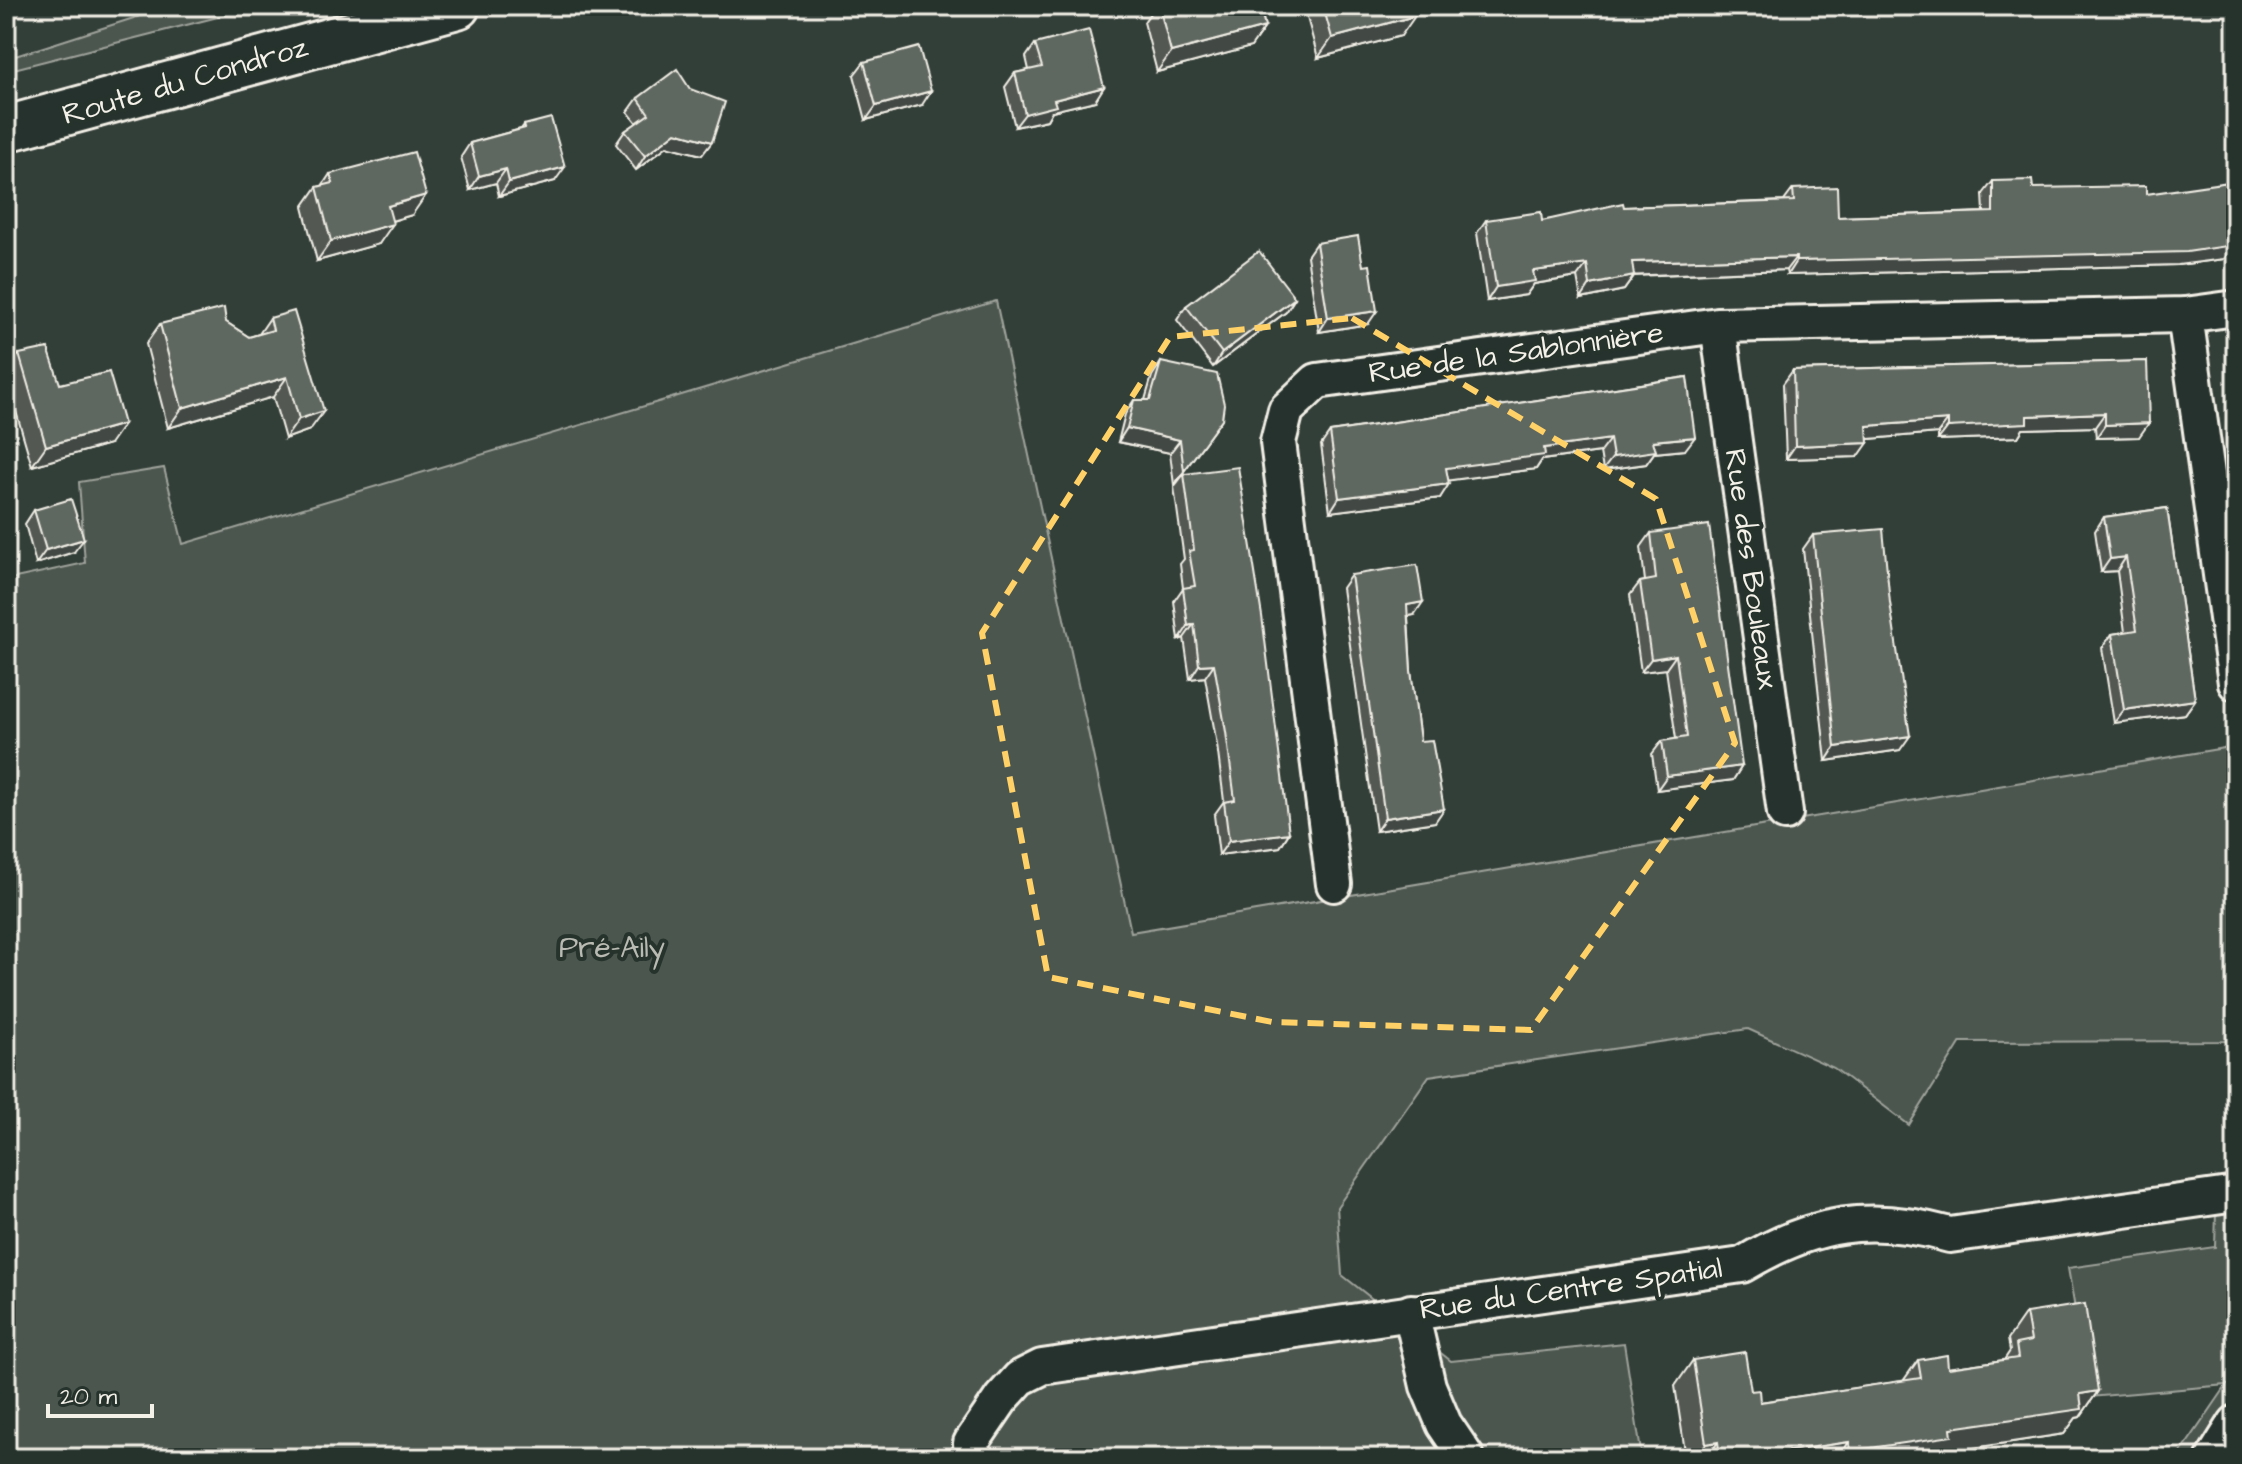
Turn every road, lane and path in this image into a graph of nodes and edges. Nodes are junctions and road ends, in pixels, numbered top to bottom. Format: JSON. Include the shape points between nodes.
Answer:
{"nodes":[{"id":1,"x":457,"y":6,"type":"edge"},
{"id":2,"x":6,"y":129,"type":"edge"},
{"id":3,"x":2236,"y":308,"type":"edge"},
{"id":4,"x":2185,"y":315,"type":"junction"},
{"id":5,"x":1718,"y":325,"type":"junction"},
{"id":6,"x":2236,"y":683,"type":"edge"},
{"id":7,"x":1785,"y":813,"type":"dead end"},
{"id":8,"x":1334,"y":884,"type":"dead end"},
{"id":9,"x":2236,"y":1194,"type":"edge"},
{"id":10,"x":1411,"y":1312,"type":"junction"},
{"id":11,"x":2236,"y":1423,"type":"edge"},
{"id":12,"x":972,"y":1458,"type":"edge"},
{"id":13,"x":1467,"y":1458,"type":"edge"},
{"id":14,"x":2214,"y":1458,"type":"edge"}],
"edges":[{"from":1,"to":2,"type":"main road","name":"Route du Condroz"},
{"from":3,"to":4,"type":"street","name":"Rue de la Sablonnière"},
{"from":4,"to":5,"type":"street","name":"Rue de la Sablonnière"},
{"from":4,"to":6,"type":"street"},
{"from":5,"to":7,"type":"street","name":"Rue des Bouleaux"},
{"from":5,"to":8,"type":"street","name":"Rue de la Sablonnière","via":[[1317,381],[1286,410],[1278,442]]},
{"from":9,"to":10,"type":"street","name":"Rue du Centre Spatial","via":[[1950,1235],[1900,1224],[1843,1225],[1775,1245],[1742,1265]]},
{"from":10,"to":12,"type":"street","name":"Rue du Centre Spatial","via":[[1042,1367],[1020,1378],[1001,1399],[971,1443]]},
{"from":10,"to":13,"type":"street","via":[[1428,1386],[1444,1424]]},
{"from":11,"to":14,"type":"street"}]}
